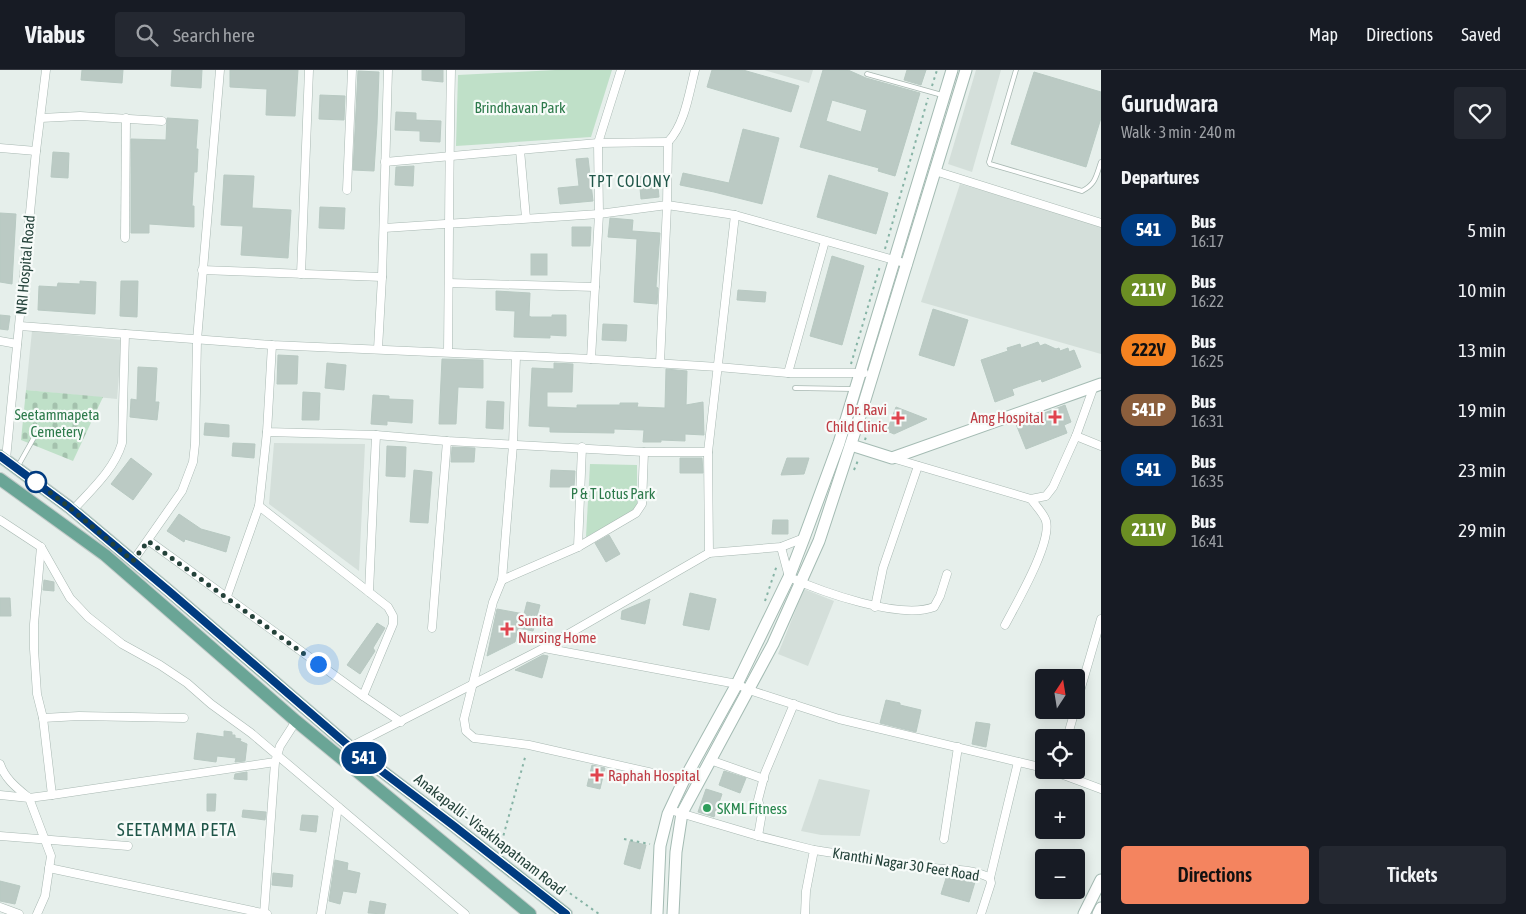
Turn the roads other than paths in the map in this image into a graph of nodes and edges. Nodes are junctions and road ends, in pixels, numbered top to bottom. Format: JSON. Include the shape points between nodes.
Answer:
{"nodes":[{"id":1,"x":46,"y":70,"type":"edge"},
{"id":2,"x":220,"y":70,"type":"edge"},
{"id":3,"x":309,"y":70,"type":"edge"},
{"id":4,"x":352,"y":70,"type":"edge"},
{"id":5,"x":388,"y":70,"type":"edge"},
{"id":6,"x":451,"y":70,"type":"edge"},
{"id":7,"x":621,"y":70,"type":"edge"},
{"id":8,"x":695,"y":70,"type":"edge"},
{"id":9,"x":952,"y":70,"type":"edge"},
{"id":10,"x":966,"y":70,"type":"edge"},
{"id":11,"x":1016,"y":70,"type":"edge"},
{"id":12,"x":867,"y":74,"type":"dead end"},
{"id":13,"x":944,"y":95,"type":"junction"},
{"id":14,"x":41,"y":118,"type":"junction"},
{"id":15,"x":126,"y":118,"type":"junction"},
{"id":16,"x":162,"y":120,"type":"dead end"},
{"id":17,"x":668,"y":142,"type":"junction"},
{"id":18,"x":598,"y":143,"type":"junction"},
{"id":19,"x":0,"y":148,"type":"edge"},
{"id":20,"x":520,"y":150,"type":"junction"},
{"id":21,"x":36,"y":152,"type":"junction"},
{"id":22,"x":449,"y":156,"type":"junction"},
{"id":23,"x":385,"y":162,"type":"junction"},
{"id":24,"x":1101,"y":162,"type":"edge"},
{"id":25,"x":935,"y":171,"type":"junction"},
{"id":26,"x":347,"y":190,"type":"dead end"},
{"id":27,"x":667,"y":205,"type":"junction"},
{"id":28,"x":599,"y":214,"type":"junction"},
{"id":29,"x":735,"y":215,"type":"junction"},
{"id":30,"x":526,"y":218,"type":"junction"},
{"id":31,"x":1101,"y":223,"type":"edge"},
{"id":32,"x":450,"y":224,"type":"junction"},
{"id":33,"x":384,"y":228,"type":"junction"},
{"id":34,"x":125,"y":238,"type":"dead end"},
{"id":35,"x":825,"y":241,"type":"junction"},
{"id":36,"x":895,"y":260,"type":"junction"},
{"id":37,"x":908,"y":264,"type":"junction"},
{"id":38,"x":202,"y":270,"type":"junction"},
{"id":39,"x":301,"y":274,"type":"junction"},
{"id":40,"x":382,"y":278,"type":"junction"},
{"id":41,"x":449,"y":283,"type":"junction"},
{"id":42,"x":594,"y":287,"type":"junction"},
{"id":43,"x":20,"y":326,"type":"junction"},
{"id":44,"x":125,"y":334,"type":"junction"},
{"id":45,"x":197,"y":340,"type":"junction"},
{"id":46,"x":0,"y":341,"type":"edge"},
{"id":47,"x":17,"y":344,"type":"junction"},
{"id":48,"x":272,"y":344,"type":"junction"},
{"id":49,"x":378,"y":348,"type":"junction"},
{"id":50,"x":448,"y":352,"type":"junction"},
{"id":51,"x":516,"y":356,"type":"junction"},
{"id":52,"x":591,"y":359,"type":"junction"},
{"id":53,"x":660,"y":363,"type":"junction"},
{"id":54,"x":718,"y":367,"type":"junction"},
{"id":55,"x":860,"y":372,"type":"junction"},
{"id":56,"x":788,"y":373,"type":"junction"},
{"id":57,"x":873,"y":375,"type":"junction"},
{"id":58,"x":1097,"y":385,"type":"edge"},
{"id":59,"x":795,"y":388,"type":"dead end"},
{"id":60,"x":855,"y":389,"type":"junction"},
{"id":61,"x":267,"y":432,"type":"junction"},
{"id":62,"x":36,"y":434,"type":"dead end"},
{"id":63,"x":376,"y":435,"type":"junction"},
{"id":64,"x":1076,"y":436,"type":"junction"},
{"id":65,"x":447,"y":441,"type":"junction"},
{"id":66,"x":513,"y":445,"type":"junction"},
{"id":67,"x":851,"y":445,"type":"junction"},
{"id":68,"x":1101,"y":446,"type":"edge"},
{"id":69,"x":582,"y":448,"type":"junction"},
{"id":70,"x":644,"y":452,"type":"junction"},
{"id":71,"x":708,"y":452,"type":"junction"},
{"id":72,"x":3,"y":457,"type":"edge"},
{"id":73,"x":892,"y":458,"type":"junction"},
{"id":74,"x":918,"y":466,"type":"junction"},
{"id":75,"x":17,"y":468,"type":"junction"},
{"id":76,"x":0,"y":479,"type":"edge"},
{"id":77,"x":1031,"y":499,"type":"junction"},
{"id":78,"x":259,"y":506,"type":"junction"},
{"id":79,"x":73,"y":510,"type":"junction"},
{"id":80,"x":0,"y":520,"type":"edge"},
{"id":81,"x":804,"y":538,"type":"junction"},
{"id":82,"x":148,"y":541,"type":"junction"},
{"id":83,"x":41,"y":547,"type":"junction"},
{"id":84,"x":578,"y":547,"type":"junction"},
{"id":85,"x":780,"y":547,"type":"junction"},
{"id":86,"x":709,"y":553,"type":"junction"},
{"id":87,"x":133,"y":561,"type":"junction"},
{"id":88,"x":947,"y":574,"type":"dead end"},
{"id":89,"x":789,"y":577,"type":"junction"},
{"id":90,"x":502,"y":580,"type":"junction"},
{"id":91,"x":800,"y":582,"type":"junction"},
{"id":92,"x":369,"y":592,"type":"junction"},
{"id":93,"x":226,"y":599,"type":"junction"},
{"id":94,"x":875,"y":606,"type":"junction"},
{"id":95,"x":1101,"y":619,"type":"edge"},
{"id":96,"x":1005,"y":625,"type":"dead end"},
{"id":97,"x":432,"y":628,"type":"dead end"},
{"id":98,"x":544,"y":648,"type":"junction"},
{"id":99,"x":1085,"y":674,"type":"edge"},
{"id":100,"x":738,"y":684,"type":"junction"},
{"id":101,"x":473,"y":686,"type":"junction"},
{"id":102,"x":749,"y":690,"type":"junction"},
{"id":103,"x":363,"y":696,"type":"junction"},
{"id":104,"x":794,"y":704,"type":"junction"},
{"id":105,"x":43,"y":718,"type":"junction"},
{"id":106,"x":184,"y":718,"type":"dead end"},
{"id":107,"x":296,"y":721,"type":"junction"},
{"id":108,"x":401,"y":722,"type":"junction"},
{"id":109,"x":350,"y":747,"type":"junction"},
{"id":110,"x":958,"y":747,"type":"junction"},
{"id":111,"x":276,"y":759,"type":"junction"},
{"id":112,"x":710,"y":760,"type":"junction"},
{"id":113,"x":1018,"y":762,"type":"junction"},
{"id":114,"x":0,"y":764,"type":"edge"},
{"id":115,"x":1035,"y":766,"type":"edge"},
{"id":116,"x":764,"y":779,"type":"junction"},
{"id":117,"x":1075,"y":779,"type":"edge"},
{"id":118,"x":684,"y":780,"type":"junction"},
{"id":119,"x":1101,"y":789,"type":"edge"},
{"id":120,"x":0,"y":795,"type":"edge"},
{"id":121,"x":52,"y":795,"type":"junction"},
{"id":122,"x":29,"y":798,"type":"junction"},
{"id":123,"x":338,"y":807,"type":"junction"},
{"id":124,"x":670,"y":810,"type":"junction"},
{"id":125,"x":682,"y":813,"type":"junction"},
{"id":126,"x":0,"y":836,"type":"edge"},
{"id":127,"x":758,"y":836,"type":"junction"},
{"id":128,"x":944,"y":839,"type":"dead end"},
{"id":129,"x":46,"y":840,"type":"junction"},
{"id":130,"x":128,"y":846,"type":"dead end"},
{"id":131,"x":814,"y":850,"type":"junction"},
{"id":132,"x":49,"y":868,"type":"junction"},
{"id":133,"x":990,"y":878,"type":"junction"},
{"id":134,"x":1101,"y":880,"type":"edge"},
{"id":135,"x":0,"y":906,"type":"edge"},
{"id":136,"x":1101,"y":908,"type":"edge"},
{"id":137,"x":19,"y":914,"type":"edge"},
{"id":138,"x":37,"y":914,"type":"edge"},
{"id":139,"x":265,"y":914,"type":"edge"},
{"id":140,"x":321,"y":914,"type":"edge"},
{"id":141,"x":465,"y":914,"type":"edge"},
{"id":142,"x":530,"y":914,"type":"edge"},
{"id":143,"x":566,"y":914,"type":"edge"},
{"id":144,"x":657,"y":914,"type":"edge"},
{"id":145,"x":673,"y":914,"type":"edge"},
{"id":146,"x":805,"y":914,"type":"edge"},
{"id":147,"x":981,"y":914,"type":"edge"},
{"id":148,"x":1084,"y":914,"type":"edge"},
{"id":149,"x":1098,"y":914,"type":"edge"}],
"edges":[{"from":1,"to":14,"type":"street","name":"NRI Hospital Road"},
{"from":2,"to":38,"type":"street"},
{"from":3,"to":39,"type":"street"},
{"from":4,"to":26,"type":"street"},
{"from":5,"to":23,"type":"street"},
{"from":6,"to":22,"type":"street"},
{"from":7,"to":18,"type":"street"},
{"from":8,"to":17,"type":"street","via":[[680,125]]},
{"from":9,"to":13,"type":"main road"},
{"from":10,"to":25,"type":"main road"},
{"from":11,"to":24,"type":"lane","via":[[990,164],[1082,191],[1091,187]]},
{"from":12,"to":13,"type":"lane"},
{"from":13,"to":36,"type":"main road"},
{"from":14,"to":15,"type":"street"},
{"from":14,"to":21,"type":"street","name":"NRI Hospital Road"},
{"from":15,"to":16,"type":"street"},
{"from":15,"to":34,"type":"street"},
{"from":17,"to":18,"type":"street"},
{"from":17,"to":27,"type":"street"},
{"from":18,"to":20,"type":"street"},
{"from":18,"to":28,"type":"street"},
{"from":19,"to":21,"type":"street"},
{"from":20,"to":22,"type":"street"},
{"from":20,"to":30,"type":"street"},
{"from":21,"to":43,"type":"street","name":"NRI Hospital Road"},
{"from":22,"to":23,"type":"street"},
{"from":22,"to":32,"type":"street"},
{"from":23,"to":33,"type":"street"},
{"from":25,"to":31,"type":"street"},
{"from":25,"to":37,"type":"main road"},
{"from":27,"to":28,"type":"street"},
{"from":27,"to":29,"type":"street"},
{"from":27,"to":53,"type":"street"},
{"from":28,"to":30,"type":"street"},
{"from":28,"to":42,"type":"street"},
{"from":29,"to":35,"type":"street"},
{"from":29,"to":54,"type":"street"},
{"from":30,"to":32,"type":"street"},
{"from":32,"to":33,"type":"street"},
{"from":32,"to":41,"type":"street"},
{"from":33,"to":40,"type":"street"},
{"from":35,"to":36,"type":"street"},
{"from":35,"to":56,"type":"street"},
{"from":36,"to":37,"type":"street"},
{"from":36,"to":55,"type":"main road"},
{"from":37,"to":57,"type":"main road"},
{"from":38,"to":39,"type":"street"},
{"from":38,"to":45,"type":"street"},
{"from":39,"to":40,"type":"street"},
{"from":40,"to":49,"type":"street"},
{"from":41,"to":42,"type":"street"},
{"from":41,"to":50,"type":"street"},
{"from":42,"to":52,"type":"street"},
{"from":43,"to":44,"type":"street"},
{"from":43,"to":47,"type":"street","name":"NRI Hospital Road"},
{"from":44,"to":45,"type":"street"},
{"from":44,"to":79,"type":"street","via":[[122,443],[111,466]]},
{"from":45,"to":48,"type":"street"},
{"from":45,"to":82,"type":"street","via":[[193,462],[182,492]]},
{"from":46,"to":47,"type":"street"},
{"from":47,"to":72,"type":"street","name":"NRI Hospital Road"},
{"from":48,"to":49,"type":"street"},
{"from":48,"to":61,"type":"street"},
{"from":49,"to":50,"type":"street"},
{"from":50,"to":51,"type":"street"},
{"from":51,"to":52,"type":"street"},
{"from":51,"to":66,"type":"street"},
{"from":52,"to":53,"type":"street"},
{"from":53,"to":54,"type":"street"},
{"from":54,"to":56,"type":"street"},
{"from":54,"to":71,"type":"street"},
{"from":55,"to":56,"type":"street"},
{"from":55,"to":57,"type":"street"},
{"from":55,"to":60,"type":"main road"},
{"from":57,"to":67,"type":"main road"},
{"from":58,"to":64,"type":"street"},
{"from":58,"to":73,"type":"main road"},
{"from":59,"to":60,"type":"lane"},
{"from":60,"to":81,"type":"main road"},
{"from":61,"to":63,"type":"street"},
{"from":61,"to":78,"type":"street"},
{"from":62,"to":75,"type":"lane"},
{"from":63,"to":65,"type":"street"},
{"from":63,"to":92,"type":"street"},
{"from":64,"to":68,"type":"street"},
{"from":64,"to":77,"type":"street","via":[[1050,493]]},
{"from":65,"to":66,"type":"street"},
{"from":65,"to":97,"type":"street"},
{"from":66,"to":69,"type":"street"},
{"from":66,"to":90,"type":"street"},
{"from":67,"to":73,"type":"main road"},
{"from":67,"to":91,"type":"main road","via":[[828,516]]},
{"from":69,"to":70,"type":"street"},
{"from":69,"to":84,"type":"street"},
{"from":70,"to":71,"type":"street"},
{"from":70,"to":84,"type":"street","via":[[640,510]]},
{"from":71,"to":86,"type":"street"},
{"from":72,"to":75,"type":"main road","name":"Anakapalli - Visakhapatnam Road"},
{"from":73,"to":74,"type":"street"},
{"from":74,"to":77,"type":"street"},
{"from":74,"to":94,"type":"street","via":[[883,568]]},
{"from":75,"to":79,"type":"main road","name":"Anakapalli - Visakhapatnam Road"},
{"from":76,"to":107,"type":"main road","via":[[105,555]]},
{"from":77,"to":96,"type":"street","via":[[1046,519],[1046,529],[1038,562]]},
{"from":78,"to":92,"type":"street"},
{"from":78,"to":93,"type":"street"},
{"from":79,"to":87,"type":"main road","name":"Anakapalli - Visakhapatnam Road"},
{"from":80,"to":83,"type":"street"},
{"from":81,"to":85,"type":"street"},
{"from":81,"to":89,"type":"main road"},
{"from":82,"to":87,"type":"street"},
{"from":82,"to":93,"type":"street"},
{"from":83,"to":105,"type":"street","via":[[34,649]]},
{"from":83,"to":111,"type":"street","via":[[70,598],[88,617],[122,644],[187,683],[251,733]]},
{"from":84,"to":90,"type":"street"},
{"from":85,"to":86,"type":"street"},
{"from":85,"to":89,"type":"street"},
{"from":86,"to":98,"type":"street"},
{"from":87,"to":109,"type":"main road","name":"Anakapalli - Visakhapatnam Road"},
{"from":88,"to":94,"type":"street","via":[[934,607]]},
{"from":89,"to":91,"type":"street"},
{"from":89,"to":100,"type":"main road"},
{"from":90,"to":101,"type":"street","via":[[493,602]]},
{"from":91,"to":94,"type":"street"},
{"from":91,"to":102,"type":"main road"},
{"from":92,"to":103,"type":"street","via":[[388,607],[393,624]]},
{"from":93,"to":103,"type":"street"},
{"from":95,"to":99,"type":"street"},
{"from":98,"to":100,"type":"street"},
{"from":98,"to":101,"type":"street"},
{"from":100,"to":102,"type":"street"},
{"from":100,"to":118,"type":"main road"},
{"from":101,"to":108,"type":"street"},
{"from":101,"to":118,"type":"street","via":[[464,719],[466,731],[474,738],[529,745]]},
{"from":102,"to":104,"type":"street"},
{"from":102,"to":112,"type":"main road"},
{"from":103,"to":108,"type":"street"},
{"from":104,"to":110,"type":"street","via":[[839,719]]},
{"from":104,"to":116,"type":"street"},
{"from":105,"to":106,"type":"street"},
{"from":105,"to":121,"type":"street"},
{"from":107,"to":111,"type":"street","via":[[280,746]]},
{"from":107,"to":142,"type":"main road"},
{"from":108,"to":109,"type":"street"},
{"from":109,"to":143,"type":"main road","name":"Anakapalli - Visakhapatnam Road"},
{"from":110,"to":113,"type":"street"},
{"from":110,"to":128,"type":"street"},
{"from":111,"to":121,"type":"street"},
{"from":111,"to":123,"type":"street"},
{"from":111,"to":139,"type":"street"},
{"from":112,"to":116,"type":"street"},
{"from":112,"to":125,"type":"main road"},
{"from":113,"to":115,"type":"street"},
{"from":113,"to":133,"type":"street"},
{"from":114,"to":122,"type":"street","via":[[12,784]]},
{"from":116,"to":127,"type":"street","via":[[758,800],[762,813]]},
{"from":117,"to":119,"type":"street"},
{"from":118,"to":124,"type":"main road"},
{"from":120,"to":122,"type":"street"},
{"from":121,"to":122,"type":"street"},
{"from":122,"to":129,"type":"street"},
{"from":123,"to":140,"type":"street"},
{"from":123,"to":141,"type":"street"},
{"from":124,"to":125,"type":"street","name":"Kranthi Nagar 30 Feet Road"},
{"from":124,"to":144,"type":"main road","via":[[660,846]]},
{"from":125,"to":127,"type":"street","name":"Kranthi Nagar 30 Feet Road"},
{"from":125,"to":145,"type":"main road","via":[[676,852]]},
{"from":126,"to":129,"type":"street"},
{"from":127,"to":131,"type":"street","name":"Kranthi Nagar 30 Feet Road"},
{"from":129,"to":130,"type":"street"},
{"from":129,"to":132,"type":"street","via":[[51,856]]},
{"from":131,"to":133,"type":"street","name":"Kranthi Nagar 30 Feet Road","via":[[920,867],[974,871]]},
{"from":131,"to":146,"type":"street"},
{"from":132,"to":138,"type":"street","via":[[45,896]]},
{"from":132,"to":139,"type":"street"},
{"from":133,"to":147,"type":"street","name":"Kranthi Nagar 30 Feet Road"},
{"from":134,"to":148,"type":"main road"},
{"from":135,"to":137,"type":"street"},
{"from":136,"to":149,"type":"main road"}]}
